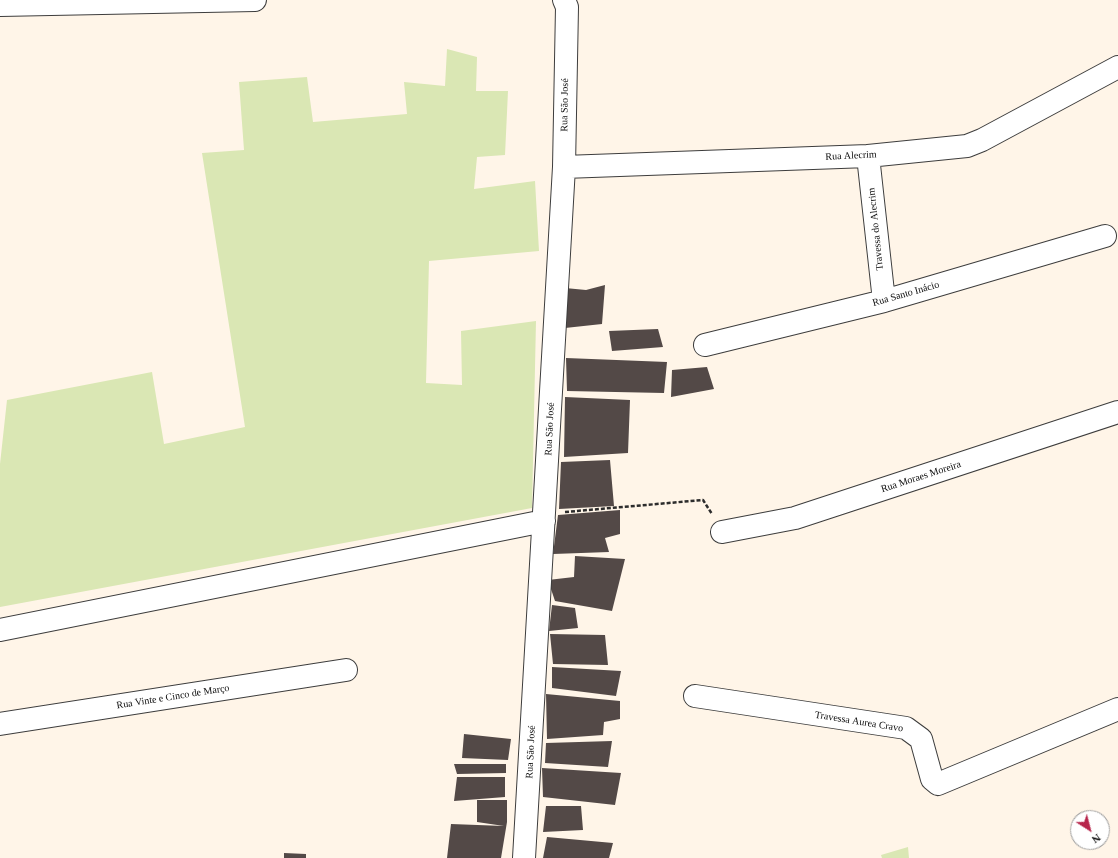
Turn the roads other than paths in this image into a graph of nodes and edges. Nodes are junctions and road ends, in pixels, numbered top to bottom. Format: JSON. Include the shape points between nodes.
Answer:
{"nodes":[{"id":1,"x":255,"y":0,"type":"edge"},
{"id":2,"x":564,"y":0,"type":"edge"},
{"id":3,"x":0,"y":5,"type":"edge"},
{"id":4,"x":1118,"y":67,"type":"edge"},
{"id":5,"x":868,"y":156,"type":"junction"},
{"id":6,"x":564,"y":167,"type":"junction"},
{"id":7,"x":1105,"y":236,"type":"dead end"},
{"id":8,"x":884,"y":301,"type":"junction"},
{"id":9,"x":705,"y":345,"type":"dead end"},
{"id":10,"x":1118,"y":412,"type":"edge"},
{"id":11,"x":545,"y":518,"type":"junction"},
{"id":12,"x":722,"y":532,"type":"road end"},
{"id":13,"x":0,"y":630,"type":"edge"},
{"id":14,"x":346,"y":670,"type":"dead end"},
{"id":15,"x":695,"y":696,"type":"dead end"},
{"id":16,"x":1118,"y":709,"type":"edge"},
{"id":17,"x":0,"y":724,"type":"edge"},
{"id":18,"x":524,"y":858,"type":"edge"}],
"edges":[{"from":1,"to":3,"type":"street"},
{"from":2,"to":6,"type":"street","name":"Rua São José","via":[[568,7]]},
{"from":4,"to":5,"type":"street","name":"Rua Alecrim","via":[[967,146]]},
{"from":5,"to":6,"type":"street","name":"Rua Alecrim"},
{"from":5,"to":8,"type":"street","name":"Travessa do Alecrim"},
{"from":6,"to":11,"type":"street","name":"Rua São José"},
{"from":7,"to":8,"type":"street","name":"Rua Santo Inácio"},
{"from":8,"to":9,"type":"street","name":"Rua Santo Inácio"},
{"from":10,"to":12,"type":"street","name":"Rua Moraes Moreira","via":[[795,518]]},
{"from":11,"to":13,"type":"street"},
{"from":11,"to":18,"type":"street","name":"Rua São José"},
{"from":14,"to":17,"type":"street","name":"Rua Vinte e Cinco de Março"},
{"from":15,"to":16,"type":"street","name":"Travessa Aurea Cravo","via":[[906,728],[920,739],[932,779],[938,784]]}]}
